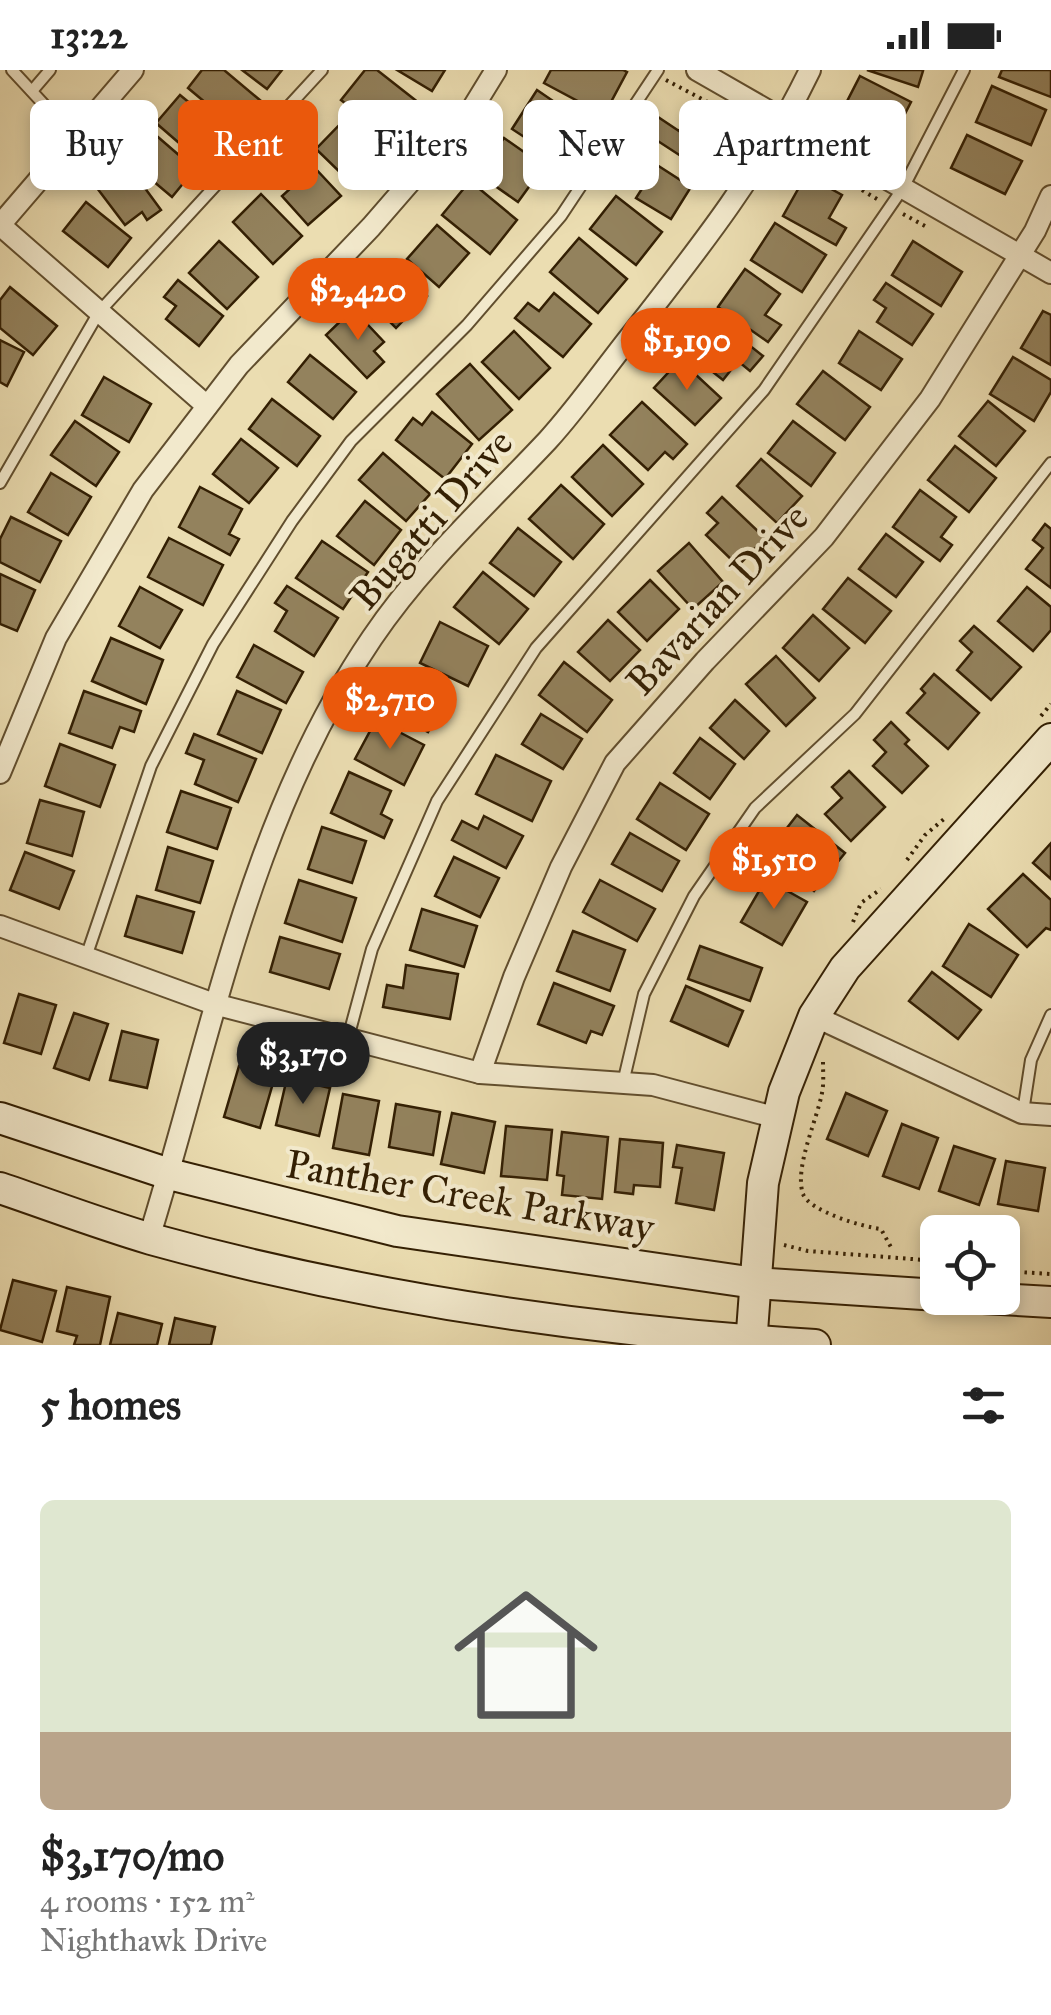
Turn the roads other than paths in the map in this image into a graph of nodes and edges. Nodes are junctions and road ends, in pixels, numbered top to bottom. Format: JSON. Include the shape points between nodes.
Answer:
{"nodes":[{"id":1,"x":12,"y":70,"type":"edge"},
{"id":2,"x":50,"y":70,"type":"edge"},
{"id":3,"x":133,"y":70,"type":"edge"},
{"id":4,"x":322,"y":70,"type":"edge"},
{"id":5,"x":496,"y":70,"type":"edge"},
{"id":6,"x":696,"y":70,"type":"edge"},
{"id":7,"x":810,"y":70,"type":"edge"},
{"id":8,"x":964,"y":70,"type":"edge"},
{"id":9,"x":657,"y":72,"type":"edge"},
{"id":10,"x":32,"y":91,"type":"junction"},
{"id":11,"x":40,"y":100,"type":"edge"},
{"id":12,"x":107,"y":100,"type":"edge"},
{"id":13,"x":749,"y":100,"type":"edge"},
{"id":14,"x":794,"y":100,"type":"edge"},
{"id":15,"x":906,"y":182,"type":"edge"},
{"id":16,"x":30,"y":190,"type":"edge"},
{"id":17,"x":740,"y":190,"type":"edge"},
{"id":18,"x":902,"y":190,"type":"edge"},
{"id":19,"x":906,"y":190,"type":"edge"},
{"id":20,"x":1051,"y":196,"type":"edge"},
{"id":21,"x":0,"y":225,"type":"edge"},
{"id":22,"x":1020,"y":255,"type":"junction"},
{"id":23,"x":1051,"y":273,"type":"edge"},
{"id":24,"x":100,"y":312,"type":"junction"},
{"id":25,"x":207,"y":406,"type":"junction"},
{"id":26,"x":1051,"y":463,"type":"edge"},
{"id":27,"x":0,"y":483,"type":"edge"},
{"id":28,"x":1051,"y":739,"type":"edge"},
{"id":29,"x":0,"y":773,"type":"edge"},
{"id":30,"x":0,"y":926,"type":"edge"},
{"id":31,"x":86,"y":958,"type":"junction"},
{"id":32,"x":214,"y":1004,"type":"junction"},
{"id":33,"x":814,"y":1016,"type":"junction"},
{"id":34,"x":1051,"y":1016,"type":"edge"},
{"id":35,"x":348,"y":1039,"type":"junction"},
{"id":36,"x":480,"y":1073,"type":"junction"},
{"id":37,"x":622,"y":1083,"type":"junction"},
{"id":38,"x":1022,"y":1113,"type":"junction"},
{"id":39,"x":1051,"y":1116,"type":"edge"},
{"id":40,"x":0,"y":1118,"type":"edge"},
{"id":41,"x":778,"y":1118,"type":"junction"},
{"id":42,"x":168,"y":1174,"type":"junction"},
{"id":43,"x":0,"y":1188,"type":"edge"},
{"id":44,"x":149,"y":1238,"type":"junction"},
{"id":45,"x":755,"y":1283,"type":"junction"},
{"id":46,"x":920,"y":1294,"type":"edge"},
{"id":47,"x":1020,"y":1300,"type":"edge"},
{"id":48,"x":1051,"y":1302,"type":"edge"},
{"id":49,"x":751,"y":1343,"type":"edge"},
{"id":50,"x":815,"y":1345,"type":"edge"}],
"edges":[{"from":1,"to":10,"type":"lane"},
{"from":2,"to":10,"type":"lane"},
{"from":3,"to":12,"type":"street"},
{"from":4,"to":24,"type":"lane"},
{"from":5,"to":25,"type":"street","via":[[470,114]]},
{"from":6,"to":13,"type":"street"},
{"from":7,"to":14,"type":"street","name":"Bugatti Drive"},
{"from":8,"to":15,"type":"lane"},
{"from":9,"to":31,"type":"lane","via":[[562,216],[352,441],[223,629],[151,766]]},
{"from":10,"to":11,"type":"lane"},
{"from":16,"to":21,"type":"street"},
{"from":17,"to":32,"type":"street","name":"Bugatti Drive","via":[[551,436],[438,554],[372,638],[315,732],[259,865]]},
{"from":18,"to":35,"type":"lane","via":[[764,390],[526,663],[436,801],[372,949]]},
{"from":19,"to":22,"type":"street"},
{"from":20,"to":22,"type":"street","name":"Bavarian Drive"},
{"from":21,"to":24,"type":"street"},
{"from":22,"to":23,"type":"street"},
{"from":22,"to":36,"type":"street","name":"Bavarian Drive","via":[[930,399],[824,537],[615,763],[560,867]]},
{"from":24,"to":25,"type":"street"},
{"from":24,"to":27,"type":"lane"},
{"from":25,"to":29,"type":"street","via":[[142,490],[56,638]]},
{"from":26,"to":37,"type":"lane","via":[[855,714],[755,808],[704,881],[644,994]]},
{"from":28,"to":33,"type":"main road","via":[[845,968]]},
{"from":30,"to":31,"type":"street"},
{"from":31,"to":32,"type":"street"},
{"from":32,"to":35,"type":"street"},
{"from":32,"to":42,"type":"street","name":"Bugatti Drive"},
{"from":33,"to":38,"type":"street"},
{"from":33,"to":41,"type":"main road"},
{"from":34,"to":38,"type":"lane","via":[[1031,1060]]},
{"from":35,"to":36,"type":"street"},
{"from":36,"to":37,"type":"street"},
{"from":37,"to":41,"type":"street","via":[[654,1085]]},
{"from":38,"to":39,"type":"street"},
{"from":40,"to":42,"type":"main road","name":"Panther Creek Parkway"},
{"from":41,"to":45,"type":"main road","via":[[763,1183]]},
{"from":42,"to":44,"type":"street","name":"Bugatti Drive"},
{"from":42,"to":45,"type":"main road","name":"Panther Creek Parkway","via":[[397,1232]]},
{"from":43,"to":44,"type":"main road"},
{"from":44,"to":49,"type":"main road","via":[[509,1315]]},
{"from":45,"to":46,"type":"main road","name":"Panther Creek Parkway"},
{"from":45,"to":49,"type":"main road"},
{"from":47,"to":48,"type":"main road"},
{"from":49,"to":50,"type":"main road"}]}
